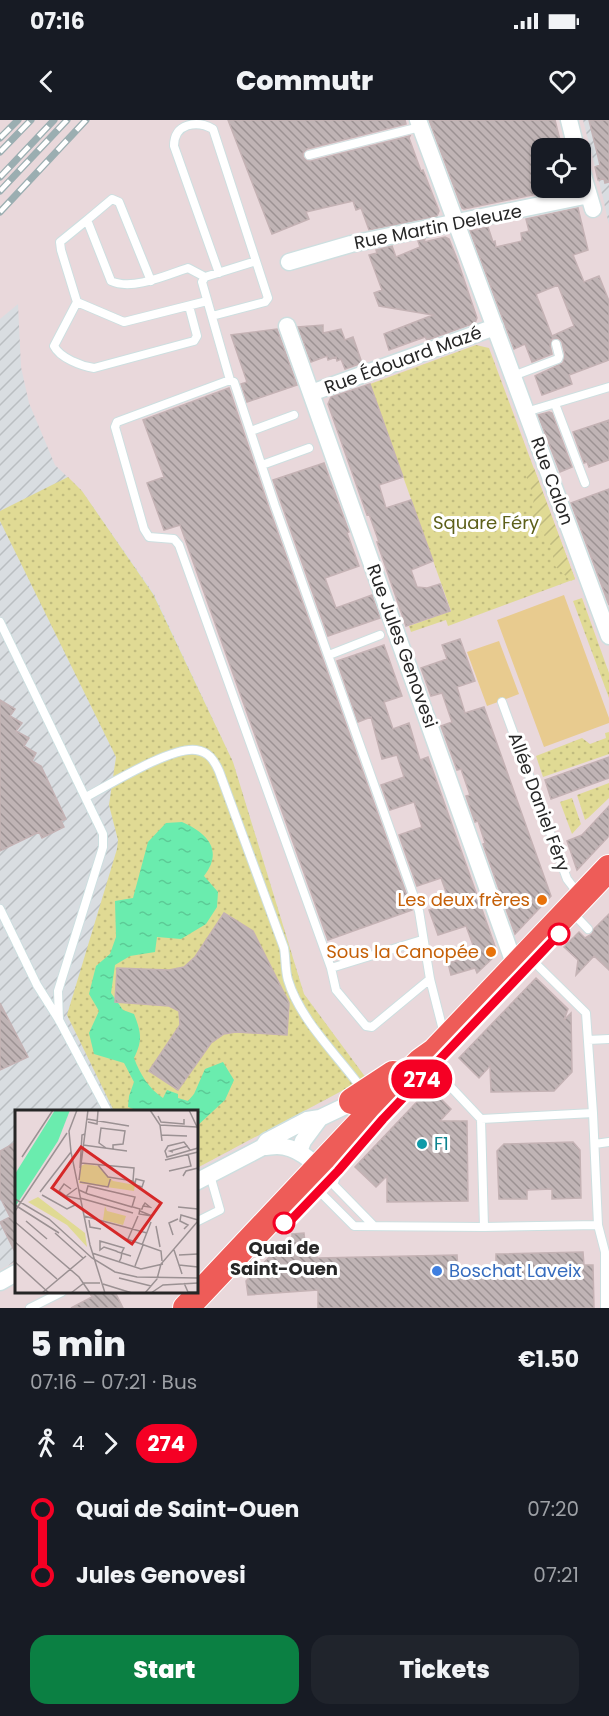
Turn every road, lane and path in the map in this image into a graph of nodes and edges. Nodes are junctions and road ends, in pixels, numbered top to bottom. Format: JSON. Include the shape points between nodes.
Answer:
{"nodes":[{"id":1,"x":569,"y":120,"type":"edge"},
{"id":2,"x":419,"y":124,"type":"edge"},
{"id":3,"x":574,"y":138,"type":"edge"},
{"id":4,"x":309,"y":154,"type":"dead end"},
{"id":5,"x":590,"y":198,"type":"edge"},
{"id":6,"x":87,"y":220,"type":"junction"},
{"id":7,"x":456,"y":224,"type":"junction"},
{"id":8,"x":256,"y":261,"type":"junction"},
{"id":9,"x":289,"y":262,"type":"dead end"},
{"id":10,"x":219,"y":273,"type":"junction"},
{"id":11,"x":205,"y":278,"type":"junction"},
{"id":12,"x":152,"y":280,"type":"junction"},
{"id":13,"x":207,"y":301,"type":"junction"},
{"id":14,"x":78,"y":302,"type":"junction"},
{"id":15,"x":189,"y":306,"type":"junction"},
{"id":16,"x":212,"y":316,"type":"junction"},
{"id":17,"x":287,"y":326,"type":"dead end"},
{"id":18,"x":495,"y":327,"type":"junction"},
{"id":19,"x":556,"y":344,"type":"dead end"},
{"id":20,"x":513,"y":376,"type":"junction"},
{"id":21,"x":230,"y":380,"type":"junction"},
{"id":22,"x":609,"y":387,"type":"edge"},
{"id":23,"x":311,"y":393,"type":"junction"},
{"id":24,"x":555,"y":404,"type":"junction"},
{"id":25,"x":526,"y":412,"type":"junction"},
{"id":26,"x":294,"y":415,"type":"dead end"},
{"id":27,"x":251,"y":431,"type":"junction"},
{"id":28,"x":309,"y":448,"type":"dead end"},
{"id":29,"x":262,"y":465,"type":"junction"},
{"id":30,"x":585,"y":483,"type":"dead end"},
{"id":31,"x":0,"y":622,"type":"edge"},
{"id":32,"x":380,"y":635,"type":"dead end"},
{"id":33,"x":609,"y":636,"type":"edge"},
{"id":34,"x":329,"y":655,"type":"junction"},
{"id":35,"x":502,"y":702,"type":"dead end"},
{"id":36,"x":86,"y":797,"type":"junction"},
{"id":37,"x":609,"y":868,"type":"edge"},
{"id":38,"x":609,"y":881,"type":"edge"},
{"id":39,"x":0,"y":909,"type":"edge"},
{"id":40,"x":579,"y":913,"type":"junction"},
{"id":41,"x":422,"y":940,"type":"junction"},
{"id":42,"x":519,"y":965,"type":"junction"},
{"id":43,"x":331,"y":968,"type":"junction"},
{"id":44,"x":430,"y":979,"type":"junction"},
{"id":45,"x":59,"y":1020,"type":"junction"},
{"id":46,"x":445,"y":1036,"type":"junction"},
{"id":47,"x":609,"y":1039,"type":"edge"},
{"id":48,"x":588,"y":1040,"type":"junction"},
{"id":49,"x":432,"y":1067,"type":"junction"},
{"id":50,"x":354,"y":1091,"type":"junction"},
{"id":51,"x":385,"y":1097,"type":"junction"},
{"id":52,"x":107,"y":1110,"type":"edge"},
{"id":53,"x":593,"y":1113,"type":"junction"},
{"id":54,"x":320,"y":1118,"type":"junction"},
{"id":55,"x":481,"y":1119,"type":"junction"},
{"id":56,"x":609,"y":1142,"type":"edge"},
{"id":57,"x":595,"y":1144,"type":"junction"},
{"id":58,"x":262,"y":1147,"type":"junction"},
{"id":59,"x":321,"y":1174,"type":"junction"},
{"id":60,"x":203,"y":1178,"type":"edge"},
{"id":61,"x":198,"y":1221,"type":"edge"},
{"id":62,"x":373,"y":1225,"type":"junction"},
{"id":63,"x":598,"y":1225,"type":"junction"},
{"id":64,"x":484,"y":1227,"type":"junction"},
{"id":65,"x":15,"y":1274,"type":"edge"},
{"id":66,"x":0,"y":1282,"type":"edge"},
{"id":67,"x":60,"y":1293,"type":"edge"},
{"id":68,"x":30,"y":1308,"type":"edge"},
{"id":69,"x":186,"y":1308,"type":"edge"},
{"id":70,"x":201,"y":1308,"type":"edge"},
{"id":71,"x":604,"y":1308,"type":"edge"}],
"edges":[{"from":1,"to":3,"type":"street"},
{"from":2,"to":4,"type":"lane"},
{"from":2,"to":7,"type":"street","name":"Rue Calon"},
{"from":5,"to":7,"type":"street","name":"Rue Martin Deleuze","via":[[591,202]]},
{"from":6,"to":12,"type":"lane","via":[[111,281],[120,285]]},
{"from":6,"to":12,"type":"lane","via":[[112,199],[119,202]]},
{"from":6,"to":14,"type":"lane","via":[[60,242]]},
{"from":7,"to":9,"type":"street","name":"Rue Martin Deleuze","via":[[351,244]]},
{"from":7,"to":18,"type":"street","name":"Rue Calon"},
{"from":8,"to":10,"type":"lane"},
{"from":8,"to":10,"type":"lane","via":[[213,129],[191,121],[183,124],[174,136],[174,146]]},
{"from":8,"to":16,"type":"lane","via":[[268,298],[265,302]]},
{"from":10,"to":11,"type":"lane"},
{"from":11,"to":12,"type":"lane","via":[[188,268]]},
{"from":11,"to":13,"type":"lane","via":[[202,282]]},
{"from":13,"to":15,"type":"lane"},
{"from":13,"to":16,"type":"lane"},
{"from":14,"to":15,"type":"lane","via":[[124,322]]},
{"from":14,"to":15,"type":"lane","via":[[54,346],[57,352],[94,368],[194,341],[197,336]]},
{"from":16,"to":21,"type":"lane"},
{"from":17,"to":23,"type":"street","name":"Rue Jules Genovesi"},
{"from":18,"to":20,"type":"street","name":"Rue Calon"},
{"from":18,"to":23,"type":"street","name":"Rue Édouard Mazé"},
{"from":19,"to":20,"type":"lane","via":[[558,358]]},
{"from":20,"to":25,"type":"street","name":"Rue Calon"},
{"from":21,"to":27,"type":"lane"},
{"from":21,"to":43,"type":"lane","via":[[117,422],[115,427],[144,529],[149,537],[174,540],[179,545]]},
{"from":22,"to":24,"type":"lane"},
{"from":23,"to":42,"type":"street","name":"Rue Jules Genovesi"},
{"from":24,"to":25,"type":"lane"},
{"from":24,"to":30,"type":"lane"},
{"from":25,"to":33,"type":"street","name":"Rue Calon"},
{"from":26,"to":27,"type":"lane"},
{"from":27,"to":29,"type":"lane"},
{"from":28,"to":29,"type":"lane"},
{"from":29,"to":34,"type":"lane"},
{"from":31,"to":36,"type":"lane"},
{"from":32,"to":34,"type":"lane"},
{"from":34,"to":41,"type":"lane","via":[[418,911]]},
{"from":35,"to":40,"type":"lane","name":"Allée Daniel Féry"},
{"from":36,"to":45,"type":"lane","via":[[101,827],[103,847],[58,991]]},
{"from":36,"to":50,"type":"lane","via":[[178,752],[195,750],[212,758],[284,948],[292,991]]},
{"from":37,"to":40,"type":"main road"},
{"from":38,"to":40,"type":"main road"},
{"from":39,"to":45,"type":"lane"},
{"from":40,"to":42,"type":"main road"},
{"from":41,"to":43,"type":"lane"},
{"from":41,"to":44,"type":"lane"},
{"from":42,"to":46,"type":"main road"},
{"from":42,"to":48,"type":"lane","via":[[582,1007],[588,1018]]},
{"from":42,"to":49,"type":"main road"},
{"from":43,"to":44,"type":"lane","via":[[336,990],[366,1026],[372,1027]]},
{"from":44,"to":46,"type":"lane"},
{"from":45,"to":52,"type":"lane"},
{"from":46,"to":50,"type":"main road","via":[[408,1064]]},
{"from":46,"to":51,"type":"main road"},
{"from":47,"to":48,"type":"lane"},
{"from":48,"to":53,"type":"lane"},
{"from":49,"to":55,"type":"lane"},
{"from":49,"to":59,"type":"main road"},
{"from":50,"to":51,"type":"street"},
{"from":50,"to":54,"type":"street"},
{"from":51,"to":59,"type":"main road"},
{"from":53,"to":55,"type":"lane"},
{"from":53,"to":57,"type":"lane"},
{"from":54,"to":58,"type":"street","via":[[306,1120]]},
{"from":54,"to":59,"type":"street","via":[[303,1141]]},
{"from":55,"to":64,"type":"lane"},
{"from":56,"to":57,"type":"lane"},
{"from":57,"to":63,"type":"lane"},
{"from":58,"to":59,"type":"street","via":[[278,1146]]},
{"from":58,"to":60,"type":"street"},
{"from":59,"to":62,"type":"lane"},
{"from":59,"to":62,"type":"lane","via":[[354,1226]]},
{"from":59,"to":69,"type":"main road"},
{"from":59,"to":70,"type":"main road","via":[[292,1219],[280,1226]]},
{"from":60,"to":61,"type":"lane","via":[[220,1210]]},
{"from":62,"to":64,"type":"lane"},
{"from":63,"to":64,"type":"lane"},
{"from":63,"to":71,"type":"lane","via":[[605,1252]]},
{"from":65,"to":66,"type":"street"},
{"from":67,"to":68,"type":"lane"}]}
